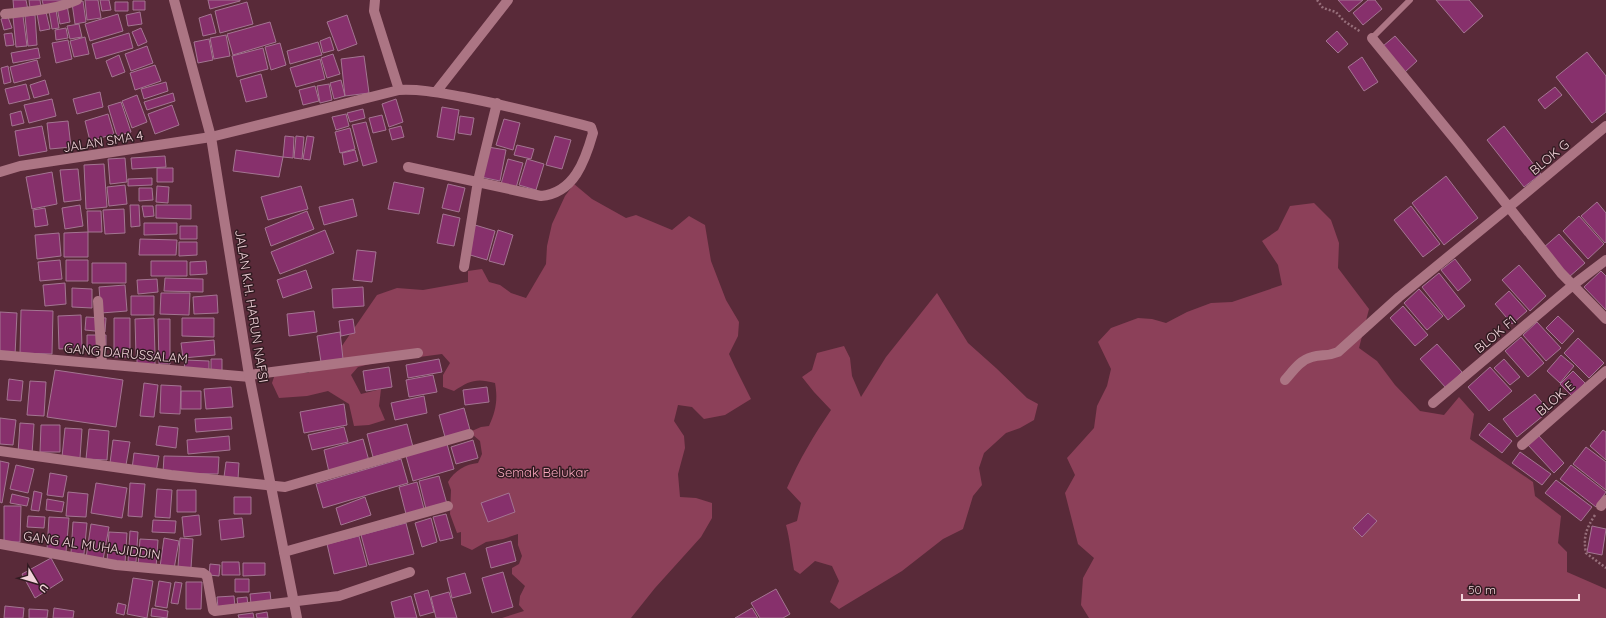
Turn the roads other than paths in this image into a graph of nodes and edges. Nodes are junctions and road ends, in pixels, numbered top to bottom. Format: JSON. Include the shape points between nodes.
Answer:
{"nodes":[{"id":1,"x":77,"y":0,"type":"edge"},
{"id":2,"x":174,"y":0,"type":"edge"},
{"id":3,"x":375,"y":0,"type":"edge"},
{"id":4,"x":508,"y":0,"type":"edge"},
{"id":5,"x":1410,"y":0,"type":"edge"},
{"id":6,"x":5,"y":14,"type":"dead end"},
{"id":7,"x":1372,"y":38,"type":"joint"},
{"id":8,"x":399,"y":90,"type":"junction"},
{"id":9,"x":436,"y":92,"type":"junction"},
{"id":10,"x":497,"y":103,"type":"junction"},
{"id":11,"x":1606,"y":126,"type":"edge"},
{"id":12,"x":211,"y":137,"type":"junction"},
{"id":13,"x":408,"y":167,"type":"dead end"},
{"id":14,"x":0,"y":172,"type":"edge"},
{"id":15,"x":478,"y":181,"type":"junction"},
{"id":16,"x":1509,"y":208,"type":"junction"},
{"id":17,"x":1606,"y":260,"type":"edge"},
{"id":18,"x":464,"y":267,"type":"dead end"},
{"id":19,"x":1574,"y":285,"type":"junction"},
{"id":20,"x":98,"y":300,"type":"dead end"},
{"id":21,"x":1606,"y":319,"type":"edge"},
{"id":22,"x":418,"y":353,"type":"dead end"},
{"id":23,"x":0,"y":355,"type":"edge"},
{"id":24,"x":102,"y":364,"type":"junction"},
{"id":25,"x":1606,"y":371,"type":"edge"},
{"id":26,"x":250,"y":376,"type":"junction"},
{"id":27,"x":1285,"y":380,"type":"dead end"},
{"id":28,"x":1433,"y":403,"type":"dead end"},
{"id":29,"x":469,"y":434,"type":"dead end"},
{"id":30,"x":1522,"y":445,"type":"dead end"},
{"id":31,"x":0,"y":450,"type":"edge"},
{"id":32,"x":271,"y":486,"type":"junction"},
{"id":33,"x":448,"y":506,"type":"dead end"},
{"id":34,"x":0,"y":544,"type":"edge"},
{"id":35,"x":284,"y":552,"type":"junction"},
{"id":36,"x":410,"y":572,"type":"dead end"},
{"id":37,"x":294,"y":602,"type":"junction"},
{"id":38,"x":297,"y":618,"type":"edge"}],
"edges":[{"from":1,"to":6,"type":"street","via":[[68,4]]},
{"from":2,"to":12,"type":"street","name":"JALAN K.H. HARUN NAFSI"},
{"from":3,"to":8,"type":"street","via":[[374,11]]},
{"from":4,"to":9,"type":"street"},
{"from":5,"to":7,"type":"lane"},
{"from":7,"to":16,"type":"street"},
{"from":8,"to":9,"type":"street","name":"JALAN SMA 4"},
{"from":8,"to":12,"type":"street","name":"JALAN SMA 4"},
{"from":9,"to":10,"type":"street","name":"JALAN SMA 4"},
{"from":10,"to":15,"type":"street"},
{"from":10,"to":15,"type":"street","name":"JALAN SMA 4","via":[[591,127],[593,133],[580,168],[560,191],[551,195],[541,196]]},
{"from":11,"to":16,"type":"street","name":"BLOK G"},
{"from":12,"to":14,"type":"street","name":"JALAN SMA 4","via":[[20,166]]},
{"from":12,"to":26,"type":"street","name":"JALAN K.H. HARUN NAFSI"},
{"from":13,"to":15,"type":"street"},
{"from":15,"to":18,"type":"street"},
{"from":16,"to":19,"type":"street","via":[[1561,273]]},
{"from":16,"to":27,"type":"street","name":"BLOK G","via":[[1382,310],[1338,352],[1301,362]]},
{"from":17,"to":19,"type":"street","name":"BLOK F1"},
{"from":19,"to":21,"type":"street"},
{"from":19,"to":28,"type":"street","name":"BLOK F1"},
{"from":20,"to":24,"type":"street"},
{"from":22,"to":26,"type":"street","name":"GANG DARUSSALAM"},
{"from":23,"to":24,"type":"street","name":"GANG DARUSSALAM"},
{"from":24,"to":26,"type":"street","name":"GANG DARUSSALAM"},
{"from":25,"to":30,"type":"street","name":"BLOK E"},
{"from":26,"to":32,"type":"street","name":"JALAN K.H. HARUN NAFSI"},
{"from":29,"to":32,"type":"street","via":[[285,487]]},
{"from":31,"to":32,"type":"street","via":[[171,475]]},
{"from":32,"to":35,"type":"street","name":"JALAN K.H. HARUN NAFSI"},
{"from":33,"to":35,"type":"street"},
{"from":34,"to":37,"type":"street","name":"GANG AL MUHAJIDDIN","via":[[116,565],[204,572],[215,612]]},
{"from":35,"to":37,"type":"street","name":"JALAN K.H. HARUN NAFSI"},
{"from":36,"to":37,"type":"street","via":[[339,596]]},
{"from":37,"to":38,"type":"street","name":"JALAN K.H. HARUN NAFSI"}]}
